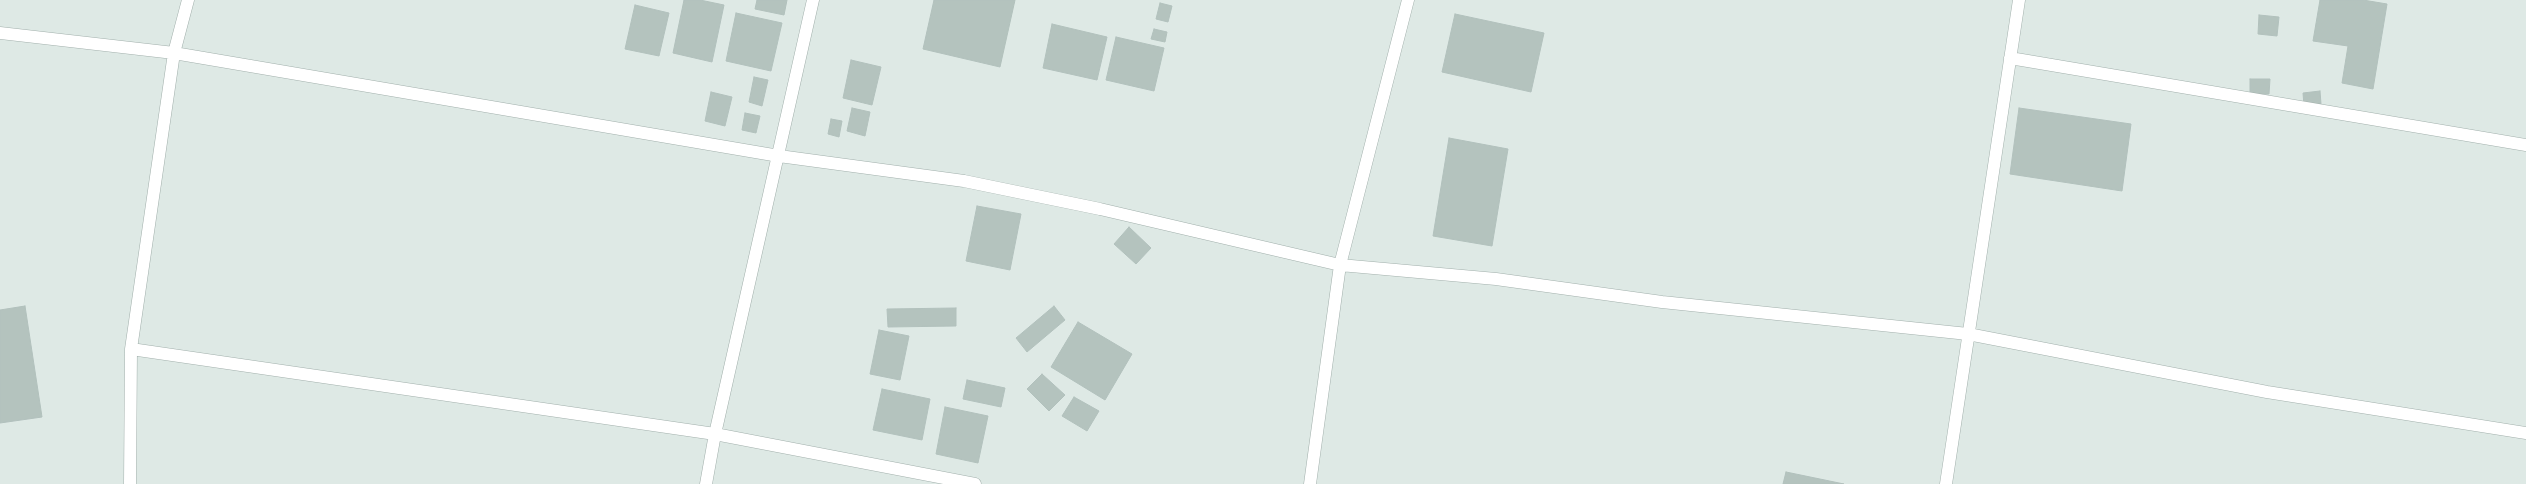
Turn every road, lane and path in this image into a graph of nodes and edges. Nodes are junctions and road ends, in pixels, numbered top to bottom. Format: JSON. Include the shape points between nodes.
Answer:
{"nodes":[{"id":1,"x":188,"y":0,"type":"edge"},
{"id":2,"x":813,"y":0,"type":"edge"},
{"id":3,"x":1408,"y":0,"type":"edge"},
{"id":4,"x":2019,"y":0,"type":"edge"},
{"id":5,"x":0,"y":33,"type":"edge"},
{"id":6,"x":174,"y":53,"type":"junction"},
{"id":7,"x":2010,"y":58,"type":"junction"},
{"id":8,"x":2526,"y":145,"type":"edge"},
{"id":9,"x":779,"y":156,"type":"junction"},
{"id":10,"x":1340,"y":265,"type":"junction"},
{"id":11,"x":1968,"y":334,"type":"junction"},
{"id":12,"x":131,"y":349,"type":"junction"},
{"id":13,"x":715,"y":434,"type":"junction"},
{"id":14,"x":2526,"y":434,"type":"edge"},
{"id":15,"x":130,"y":484,"type":"edge"},
{"id":16,"x":706,"y":484,"type":"edge"},
{"id":17,"x":975,"y":484,"type":"edge"},
{"id":18,"x":1310,"y":484,"type":"edge"},
{"id":19,"x":1946,"y":484,"type":"edge"}],
"edges":[{"from":1,"to":6,"type":"street"},
{"from":2,"to":9,"type":"street"},
{"from":3,"to":10,"type":"street"},
{"from":4,"to":7,"type":"street"},
{"from":5,"to":6,"type":"street"},
{"from":6,"to":9,"type":"street"},
{"from":6,"to":12,"type":"street"},
{"from":7,"to":8,"type":"street"},
{"from":7,"to":11,"type":"street"},
{"from":9,"to":10,"type":"street","via":[[964,181],[1100,209]]},
{"from":9,"to":13,"type":"street"},
{"from":10,"to":11,"type":"street","via":[[1496,279],[1662,302]]},
{"from":10,"to":18,"type":"street"},
{"from":11,"to":14,"type":"street","via":[[2267,392]]},
{"from":11,"to":19,"type":"street"},
{"from":12,"to":13,"type":"street"},
{"from":12,"to":15,"type":"street"},
{"from":13,"to":16,"type":"street"},
{"from":13,"to":17,"type":"street"}]}
